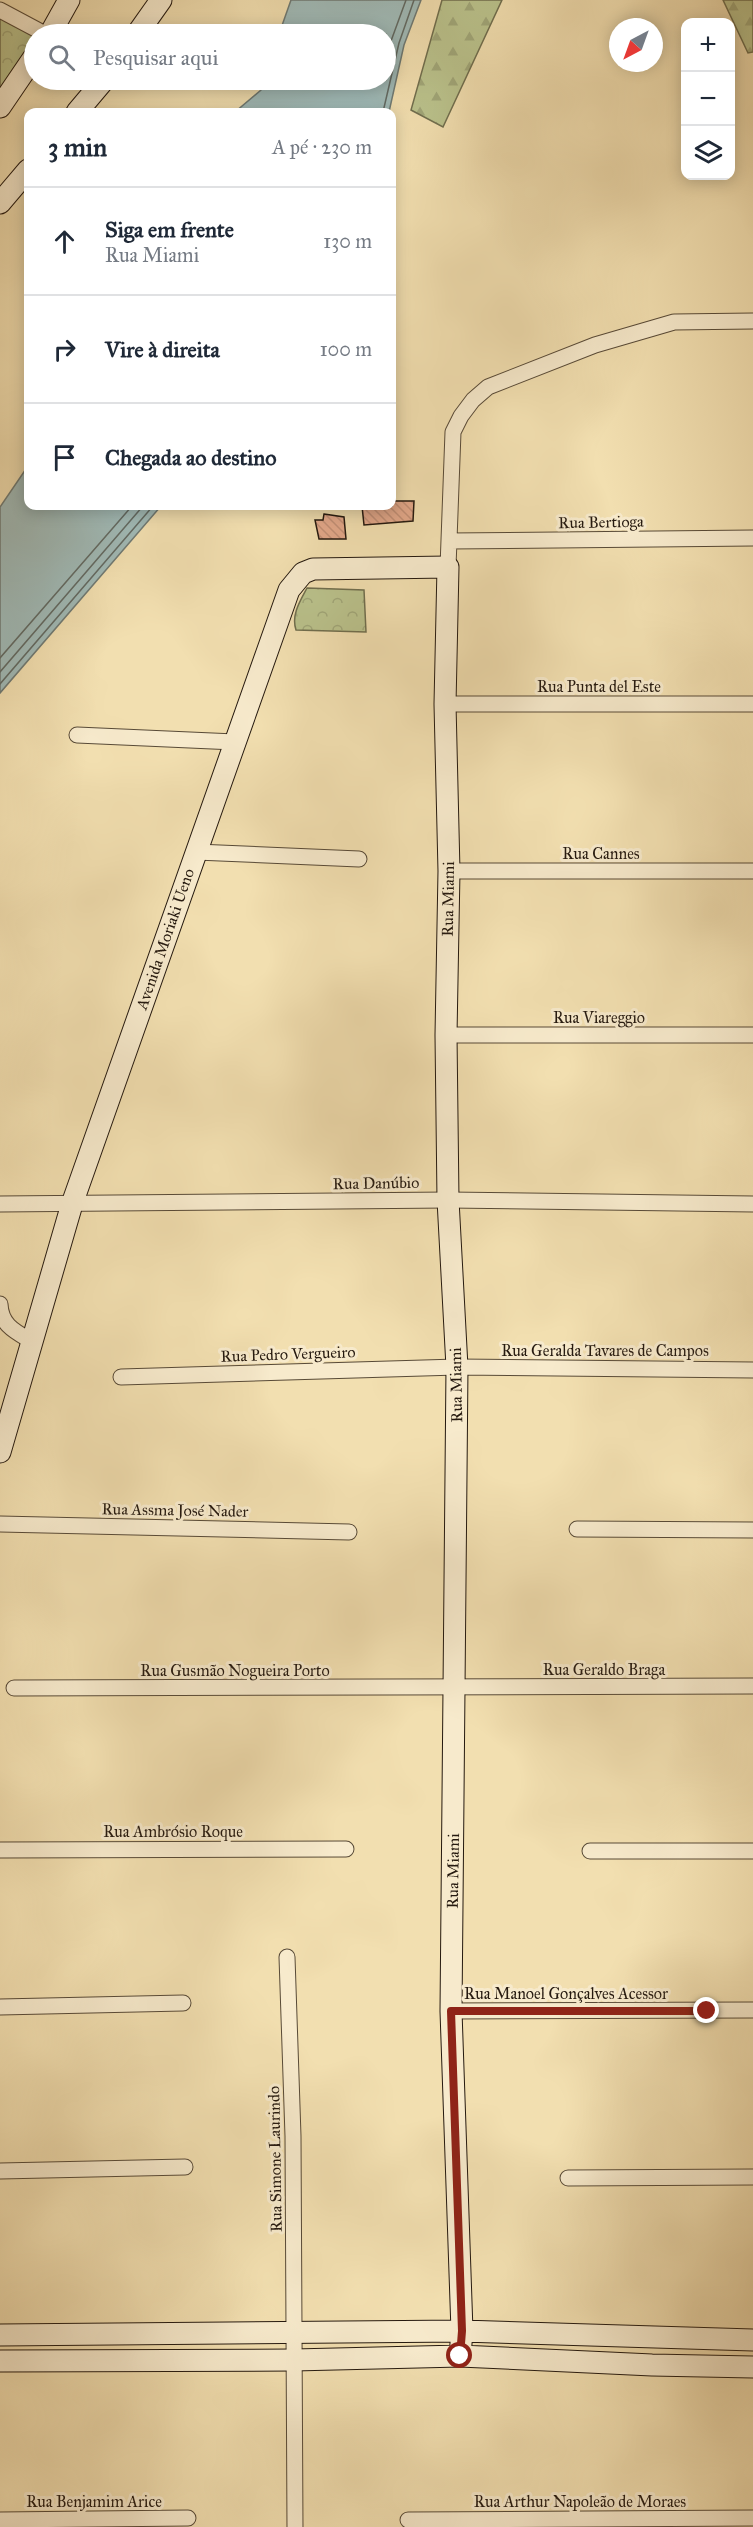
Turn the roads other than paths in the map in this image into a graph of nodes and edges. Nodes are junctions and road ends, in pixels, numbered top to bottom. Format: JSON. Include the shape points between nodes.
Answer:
{"nodes":[{"id":1,"x":69,"y":0,"type":"edge"},
{"id":2,"x":160,"y":0,"type":"edge"},
{"id":3,"x":0,"y":10,"type":"edge"},
{"id":4,"x":26,"y":24,"type":"edge"},
{"id":5,"x":56,"y":24,"type":"edge"},
{"id":6,"x":144,"y":24,"type":"edge"},
{"id":7,"x":24,"y":72,"type":"edge"},
{"id":8,"x":95,"y":90,"type":"edge"},
{"id":9,"x":0,"y":107,"type":"edge"},
{"id":10,"x":80,"y":108,"type":"edge"},
{"id":11,"x":24,"y":175,"type":"edge"},
{"id":12,"x":0,"y":203,"type":"edge"},
{"id":13,"x":753,"y":321,"type":"edge"},
{"id":14,"x":753,"y":538,"type":"edge"},
{"id":15,"x":449,"y":541,"type":"junction"},
{"id":16,"x":448,"y":567,"type":"junction"},
{"id":17,"x":445,"y":704,"type":"junction"},
{"id":18,"x":753,"y":704,"type":"edge"},
{"id":19,"x":77,"y":735,"type":"dead end"},
{"id":20,"x":235,"y":742,"type":"junction"},
{"id":21,"x":196,"y":852,"type":"junction"},
{"id":22,"x":359,"y":859,"type":"dead end"},
{"id":23,"x":449,"y":871,"type":"junction"},
{"id":24,"x":753,"y":871,"type":"edge"},
{"id":25,"x":446,"y":1035,"type":"junction"},
{"id":26,"x":753,"y":1035,"type":"edge"},
{"id":27,"x":448,"y":1200,"type":"junction"},
{"id":28,"x":0,"y":1204,"type":"edge"},
{"id":29,"x":72,"y":1204,"type":"junction"},
{"id":30,"x":753,"y":1204,"type":"edge"},
{"id":31,"x":0,"y":1304,"type":"edge"},
{"id":32,"x":33,"y":1342,"type":"junction"},
{"id":33,"x":457,"y":1368,"type":"junction"},
{"id":34,"x":753,"y":1370,"type":"edge"},
{"id":35,"x":121,"y":1377,"type":"dead end"},
{"id":36,"x":0,"y":1452,"type":"edge"},
{"id":37,"x":0,"y":1524,"type":"edge"},
{"id":38,"x":577,"y":1529,"type":"dead end"},
{"id":39,"x":753,"y":1530,"type":"edge"},
{"id":40,"x":349,"y":1532,"type":"dead end"},
{"id":41,"x":753,"y":1686,"type":"edge"},
{"id":42,"x":456,"y":1687,"type":"junction"},
{"id":43,"x":14,"y":1688,"type":"dead end"},
{"id":44,"x":346,"y":1849,"type":"dead end"},
{"id":45,"x":0,"y":1850,"type":"edge"},
{"id":46,"x":590,"y":1851,"type":"dead end"},
{"id":47,"x":753,"y":1851,"type":"edge"},
{"id":48,"x":287,"y":1957,"type":"dead end"},
{"id":49,"x":183,"y":2003,"type":"dead end"},
{"id":50,"x":0,"y":2007,"type":"edge"},
{"id":51,"x":753,"y":2010,"type":"edge"},
{"id":52,"x":451,"y":2011,"type":"junction"},
{"id":53,"x":185,"y":2167,"type":"dead end"},
{"id":54,"x":0,"y":2171,"type":"edge"},
{"id":55,"x":753,"y":2177,"type":"edge"},
{"id":56,"x":568,"y":2178,"type":"dead end"},
{"id":57,"x":462,"y":2331,"type":"junction"},
{"id":58,"x":294,"y":2333,"type":"junction"},
{"id":59,"x":0,"y":2335,"type":"edge"},
{"id":60,"x":753,"y":2340,"type":"edge"},
{"id":61,"x":460,"y":2356,"type":"junction"},
{"id":62,"x":294,"y":2360,"type":"junction"},
{"id":63,"x":0,"y":2361,"type":"edge"},
{"id":64,"x":753,"y":2367,"type":"edge"},
{"id":65,"x":188,"y":2518,"type":"dead end"},
{"id":66,"x":753,"y":2518,"type":"edge"},
{"id":67,"x":0,"y":2520,"type":"edge"},
{"id":68,"x":408,"y":2520,"type":"dead end"},
{"id":69,"x":295,"y":2527,"type":"edge"}],
"edges":[{"from":1,"to":5,"type":"street"},
{"from":2,"to":6,"type":"street"},
{"from":3,"to":4,"type":"street"},
{"from":7,"to":9,"type":"street"},
{"from":8,"to":10,"type":"street"},
{"from":11,"to":12,"type":"street"},
{"from":13,"to":15,"type":"street","name":"Rua Miami","via":[[674,322],[595,345],[488,387],[473,400],[453,432]]},
{"from":14,"to":15,"type":"street","name":"Rua Bertioga"},
{"from":15,"to":16,"type":"street","name":"Rua Miami"},
{"from":16,"to":17,"type":"street","name":"Rua Miami"},
{"from":16,"to":20,"type":"street","name":"Avenida Moriaki Ueno","via":[[313,569],[303,573],[289,590]]},
{"from":17,"to":18,"type":"street","name":"Rua Punta del Este"},
{"from":17,"to":23,"type":"street","name":"Rua Miami"},
{"from":19,"to":20,"type":"street"},
{"from":20,"to":21,"type":"street","name":"Avenida Moriaki Ueno"},
{"from":21,"to":22,"type":"street"},
{"from":21,"to":29,"type":"street","name":"Avenida Moriaki Ueno"},
{"from":23,"to":24,"type":"street","name":"Rua Cannes"},
{"from":23,"to":25,"type":"street","name":"Rua Miami"},
{"from":25,"to":26,"type":"street","name":"Rua Viareggio"},
{"from":25,"to":27,"type":"street","name":"Rua Miami"},
{"from":27,"to":29,"type":"street","name":"Rua Danúbio"},
{"from":27,"to":30,"type":"street","name":"Rua Danúbio"},
{"from":27,"to":33,"type":"street","name":"Rua Miami"},
{"from":28,"to":29,"type":"street","name":"Rua Danúbio"},
{"from":29,"to":32,"type":"street","name":"Avenida Moriaki Ueno"},
{"from":31,"to":32,"type":"street","via":[[4,1323]]},
{"from":32,"to":36,"type":"street","name":"Avenida Moriaki Ueno"},
{"from":33,"to":34,"type":"street","name":"Rua Geralda Tavares de Campos"},
{"from":33,"to":35,"type":"street","name":"Rua Pedro Vergueiro"},
{"from":33,"to":42,"type":"street","name":"Rua Miami"},
{"from":37,"to":40,"type":"street","name":"Rua Assma José Nader"},
{"from":38,"to":39,"type":"street"},
{"from":41,"to":42,"type":"street","name":"Rua Geraldo Braga"},
{"from":42,"to":43,"type":"street","name":"Rua Gusmão Nogueira Porto"},
{"from":42,"to":52,"type":"street","name":"Rua Miami"},
{"from":44,"to":45,"type":"street","name":"Rua Ambrósio Roque"},
{"from":46,"to":47,"type":"street"},
{"from":48,"to":58,"type":"street","name":"Rua Simone Laurindo","via":[[294,2136]]},
{"from":49,"to":50,"type":"street"},
{"from":51,"to":52,"type":"street","name":"Rua Manoel Gonçalves Acessor"},
{"from":52,"to":57,"type":"street","name":"Rua Miami"},
{"from":53,"to":54,"type":"street"},
{"from":55,"to":56,"type":"street"},
{"from":57,"to":58,"type":"street"},
{"from":57,"to":60,"type":"street"},
{"from":57,"to":61,"type":"street","name":"Rua Miami"},
{"from":58,"to":59,"type":"street"},
{"from":58,"to":62,"type":"street","name":"Rua Simone Laurindo"},
{"from":61,"to":62,"type":"street"},
{"from":61,"to":64,"type":"street"},
{"from":62,"to":63,"type":"street"},
{"from":62,"to":69,"type":"street","name":"Rua Simone Laurindo"},
{"from":65,"to":67,"type":"street","name":"Rua Benjamim Arice"},
{"from":66,"to":68,"type":"street","name":"Rua Arthur Napoleão de Moraes"}]}
